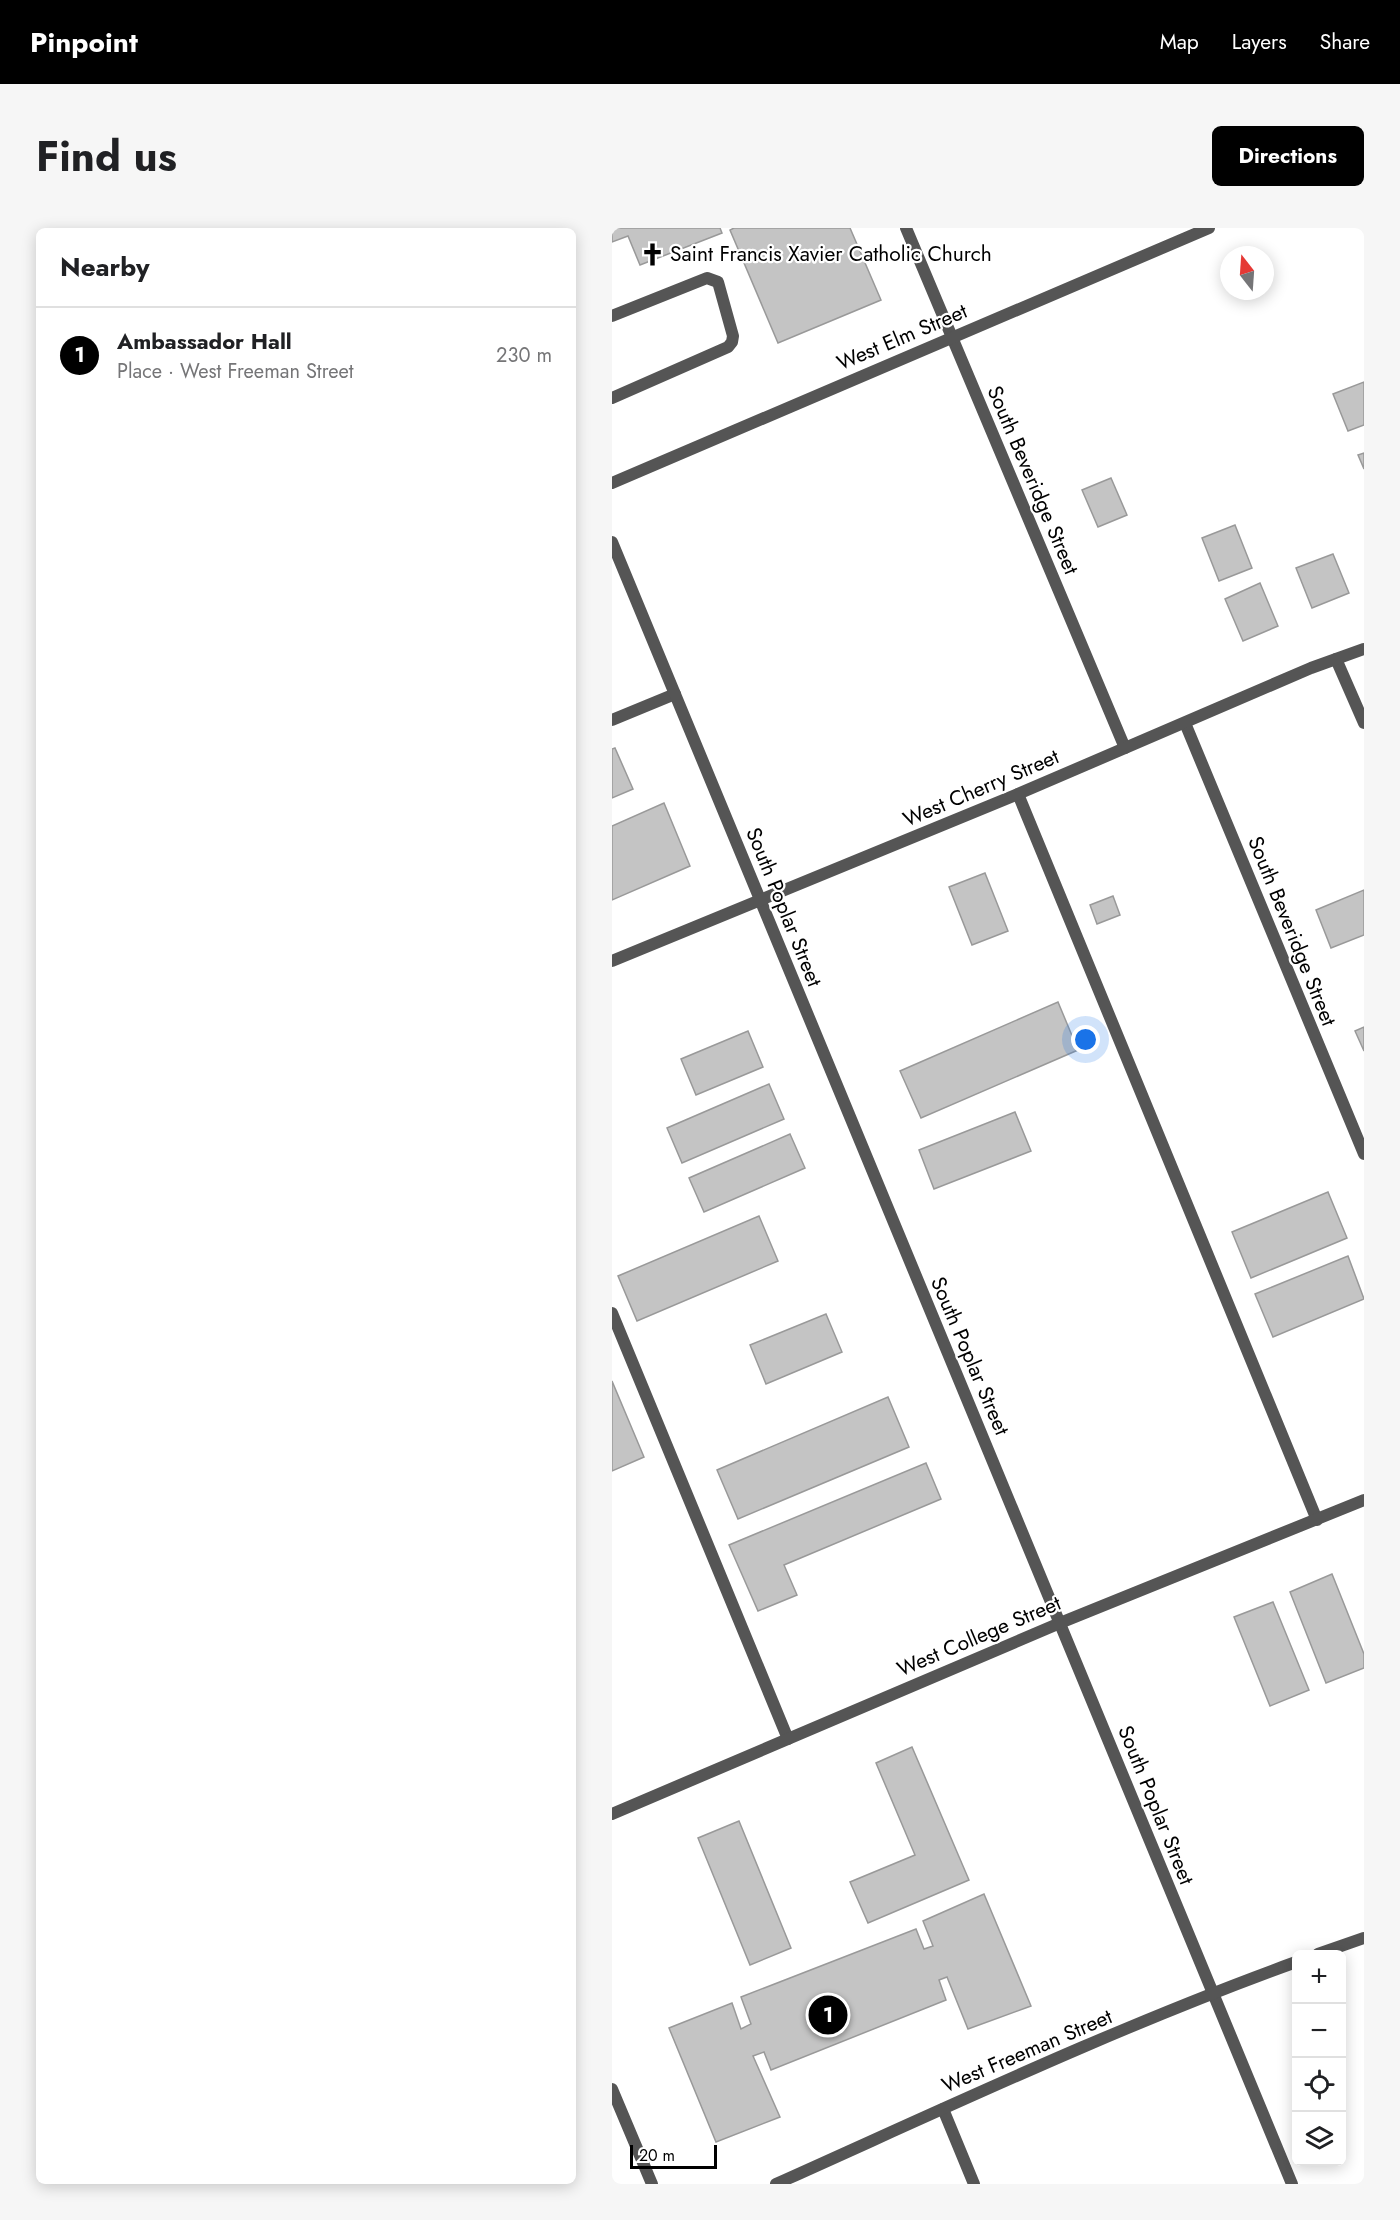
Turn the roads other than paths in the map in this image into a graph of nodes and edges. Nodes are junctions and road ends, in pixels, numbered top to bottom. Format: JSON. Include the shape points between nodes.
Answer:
{"nodes":[{"id":1,"x":906,"y":228,"type":"edge"},
{"id":2,"x":1209,"y":228,"type":"edge"},
{"id":3,"x":612,"y":316,"type":"edge"},
{"id":4,"x":951,"y":337,"type":"junction"},
{"id":5,"x":612,"y":398,"type":"edge"},
{"id":6,"x":612,"y":483,"type":"edge"},
{"id":7,"x":612,"y":542,"type":"edge"},
{"id":8,"x":1364,"y":649,"type":"edge"},
{"id":9,"x":1336,"y":659,"type":"junction"},
{"id":10,"x":675,"y":694,"type":"junction"},
{"id":11,"x":612,"y":720,"type":"edge"},
{"id":12,"x":1185,"y":723,"type":"junction"},
{"id":13,"x":1364,"y":723,"type":"edge"},
{"id":14,"x":1125,"y":748,"type":"junction"},
{"id":15,"x":1018,"y":794,"type":"junction"},
{"id":16,"x":760,"y":901,"type":"junction"},
{"id":17,"x":612,"y":961,"type":"edge"},
{"id":18,"x":1364,"y":1154,"type":"edge"},
{"id":19,"x":612,"y":1313,"type":"edge"},
{"id":20,"x":1364,"y":1500,"type":"edge"},
{"id":21,"x":1317,"y":1520,"type":"junction"},
{"id":22,"x":1060,"y":1623,"type":"junction"},
{"id":23,"x":788,"y":1739,"type":"junction"},
{"id":24,"x":612,"y":1814,"type":"edge"},
{"id":25,"x":1364,"y":1938,"type":"edge"},
{"id":26,"x":1330,"y":1950,"type":"edge"},
{"id":27,"x":1292,"y":1963,"type":"edge"},
{"id":28,"x":1212,"y":1992,"type":"junction"},
{"id":29,"x":612,"y":2089,"type":"edge"},
{"id":30,"x":943,"y":2109,"type":"junction"},
{"id":31,"x":652,"y":2184,"type":"edge"},
{"id":32,"x":776,"y":2184,"type":"edge"},
{"id":33,"x":974,"y":2184,"type":"edge"},
{"id":34,"x":1292,"y":2184,"type":"edge"}],
"edges":[{"from":1,"to":4,"type":"street","name":"South Beveridge Street"},
{"from":2,"to":4,"type":"street","name":"West Elm Street"},
{"from":3,"to":5,"type":"street","via":[[708,278],[718,282],[733,336],[728,347]]},
{"from":4,"to":6,"type":"street","name":"West Elm Street"},
{"from":4,"to":14,"type":"street","name":"South Beveridge Street"},
{"from":7,"to":10,"type":"street","name":"South Poplar Street"},
{"from":8,"to":9,"type":"street","name":"West Cherry Street"},
{"from":9,"to":12,"type":"street","name":"West Cherry Street"},
{"from":9,"to":13,"type":"street"},
{"from":10,"to":11,"type":"street"},
{"from":10,"to":16,"type":"street","name":"South Poplar Street"},
{"from":12,"to":14,"type":"street","name":"West Cherry Street"},
{"from":12,"to":18,"type":"street","name":"South Beveridge Street"},
{"from":14,"to":15,"type":"street","name":"West Cherry Street"},
{"from":15,"to":16,"type":"street","name":"West Cherry Street"},
{"from":15,"to":21,"type":"street"},
{"from":16,"to":17,"type":"street","name":"West Cherry Street"},
{"from":16,"to":22,"type":"street","name":"South Poplar Street"},
{"from":19,"to":23,"type":"street"},
{"from":20,"to":21,"type":"street","name":"West College Street"},
{"from":21,"to":22,"type":"street","name":"West College Street"},
{"from":22,"to":23,"type":"street","name":"West College Street"},
{"from":22,"to":28,"type":"street","name":"South Poplar Street"},
{"from":23,"to":24,"type":"street","name":"West College Street"},
{"from":25,"to":26,"type":"street"},
{"from":27,"to":28,"type":"street","name":"West Freeman Street"},
{"from":28,"to":30,"type":"street","name":"West Freeman Street"},
{"from":28,"to":34,"type":"street","name":"South Poplar Street"},
{"from":29,"to":31,"type":"street"},
{"from":30,"to":32,"type":"street","name":"West Freeman Street"},
{"from":30,"to":33,"type":"street"}]}
